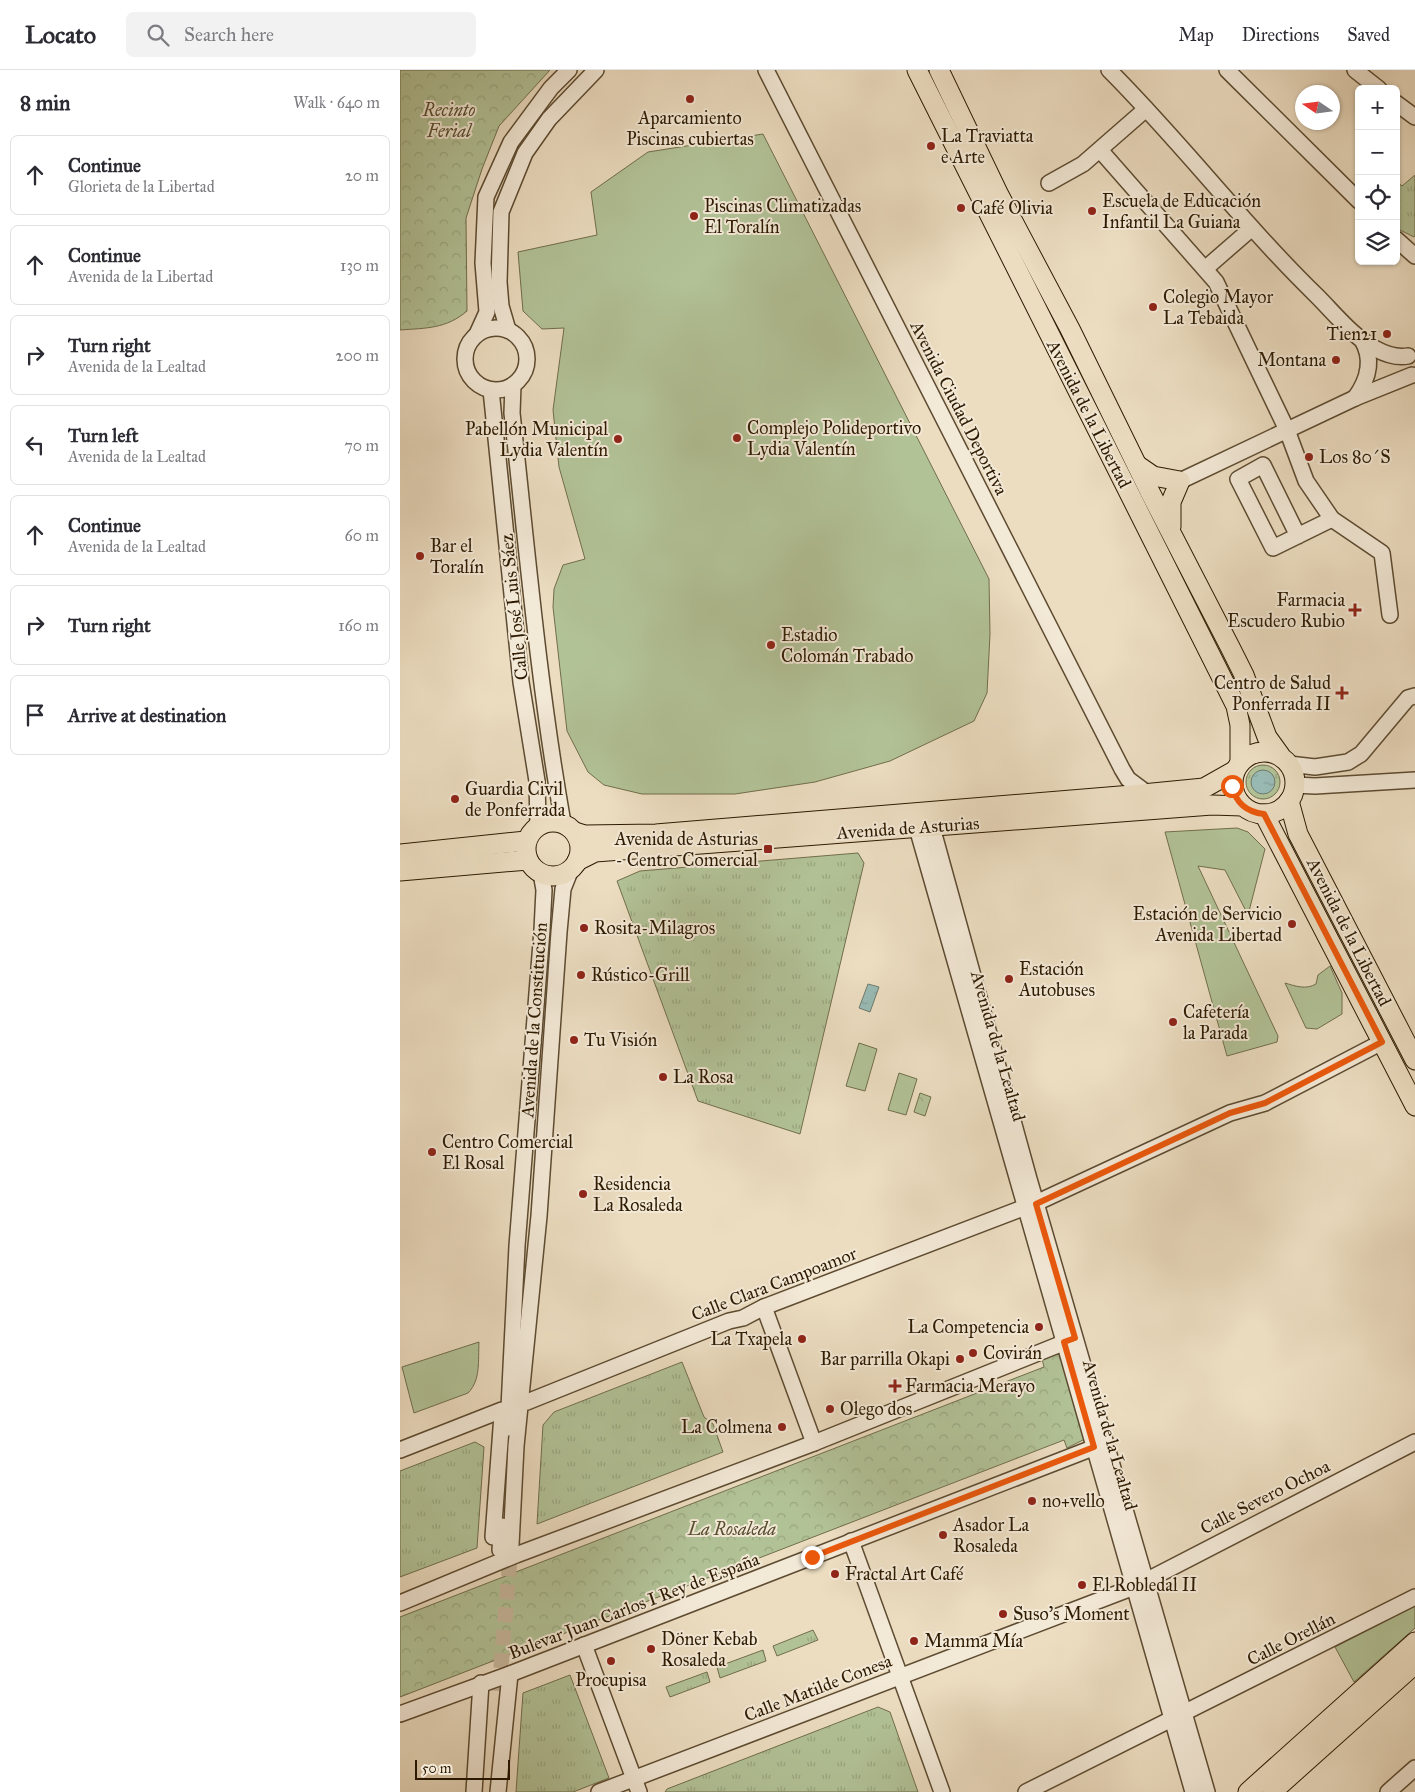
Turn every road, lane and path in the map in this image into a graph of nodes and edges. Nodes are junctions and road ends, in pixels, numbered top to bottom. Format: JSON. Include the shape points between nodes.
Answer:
{"nodes":[{"id":1,"x":569,"y":70,"type":"edge"},
{"id":2,"x":596,"y":70,"type":"edge"},
{"id":3,"x":766,"y":70,"type":"edge"},
{"id":4,"x":918,"y":70,"type":"edge"},
{"id":5,"x":939,"y":70,"type":"edge"},
{"id":6,"x":1109,"y":70,"type":"edge"},
{"id":7,"x":1226,"y":70,"type":"edge"},
{"id":8,"x":1355,"y":70,"type":"edge"},
{"id":9,"x":1374,"y":85,"type":"edge"},
{"id":10,"x":1400,"y":105,"type":"edge"},
{"id":11,"x":1146,"y":109,"type":"junction"},
{"id":12,"x":1415,"y":117,"type":"edge"},
{"id":13,"x":1100,"y":150,"type":"junction"},
{"id":14,"x":1049,"y":183,"type":"dead end"},
{"id":15,"x":1355,"y":197,"type":"edge"},
{"id":16,"x":1252,"y":228,"type":"junction"},
{"id":17,"x":1400,"y":243,"type":"edge"},
{"id":18,"x":1415,"y":256,"type":"edge"},
{"id":19,"x":1206,"y":268,"type":"junction"},
{"id":20,"x":1066,"y":321,"type":"junction"},
{"id":21,"x":508,"y":330,"type":"junction"},
{"id":22,"x":1047,"y":330,"type":"junction"},
{"id":23,"x":477,"y":334,"type":"junction"},
{"id":24,"x":1362,"y":340,"type":"junction"},
{"id":25,"x":1412,"y":365,"type":"edge"},
{"id":26,"x":513,"y":385,"type":"junction"},
{"id":27,"x":491,"y":390,"type":"junction"},
{"id":28,"x":1354,"y":398,"type":"junction"},
{"id":29,"x":1287,"y":430,"type":"junction"},
{"id":30,"x":1136,"y":464,"type":"junction"},
{"id":31,"x":1180,"y":481,"type":"junction"},
{"id":32,"x":1332,"y":519,"type":"junction"},
{"id":33,"x":1171,"y":532,"type":"junction"},
{"id":34,"x":1298,"y":536,"type":"junction"},
{"id":35,"x":1390,"y":615,"type":"dead end"},
{"id":36,"x":1415,"y":696,"type":"edge"},
{"id":37,"x":1284,"y":760,"type":"junction"},
{"id":38,"x":1119,"y":763,"type":"junction"},
{"id":39,"x":1237,"y":766,"type":"junction"},
{"id":40,"x":1415,"y":780,"type":"edge"},
{"id":41,"x":1292,"y":793,"type":"junction"},
{"id":42,"x":1148,"y":794,"type":"junction"},
{"id":43,"x":1111,"y":797,"type":"junction"},
{"id":44,"x":1242,"y":806,"type":"junction"},
{"id":45,"x":1264,"y":814,"type":"junction"},
{"id":46,"x":538,"y":825,"type":"junction"},
{"id":47,"x":925,"y":827,"type":"junction"},
{"id":48,"x":569,"y":828,"type":"junction"},
{"id":49,"x":400,"y":854,"type":"edge"},
{"id":50,"x":531,"y":858,"type":"junction"},
{"id":51,"x":574,"y":865,"type":"junction"},
{"id":52,"x":400,"y":871,"type":"edge"},
{"id":53,"x":1382,"y":1042,"type":"junction"},
{"id":54,"x":1413,"y":1050,"type":"edge"},
{"id":55,"x":1415,"y":1106,"type":"edge"},
{"id":56,"x":1030,"y":1206,"type":"junction"},
{"id":57,"x":764,"y":1307,"type":"junction"},
{"id":58,"x":1069,"y":1340,"type":"junction"},
{"id":59,"x":519,"y":1356,"type":"junction"},
{"id":60,"x":527,"y":1402,"type":"junction"},
{"id":61,"x":502,"y":1410,"type":"junction"},
{"id":62,"x":1415,"y":1442,"type":"edge"},
{"id":63,"x":814,"y":1443,"type":"junction"},
{"id":64,"x":1099,"y":1445,"type":"junction"},
{"id":65,"x":400,"y":1450,"type":"edge"},
{"id":66,"x":851,"y":1541,"type":"junction"},
{"id":67,"x":511,"y":1549,"type":"junction"},
{"id":68,"x":491,"y":1566,"type":"junction"},
{"id":69,"x":1139,"y":1584,"type":"junction"},
{"id":70,"x":1415,"y":1597,"type":"edge"},
{"id":71,"x":400,"y":1603,"type":"edge"},
{"id":72,"x":1415,"y":1642,"type":"edge"},
{"id":73,"x":584,"y":1645,"type":"junction"},
{"id":74,"x":1415,"y":1664,"type":"edge"},
{"id":75,"x":510,"y":1674,"type":"junction"},
{"id":76,"x":901,"y":1676,"type":"junction"},
{"id":77,"x":490,"y":1690,"type":"junction"},
{"id":78,"x":400,"y":1714,"type":"edge"},
{"id":79,"x":1178,"y":1717,"type":"junction"},
{"id":80,"x":1415,"y":1768,"type":"edge"},
{"id":81,"x":636,"y":1786,"type":"edge"},
{"id":82,"x":474,"y":1792,"type":"edge"},
{"id":83,"x":483,"y":1792,"type":"edge"},
{"id":84,"x":491,"y":1792,"type":"edge"},
{"id":85,"x":498,"y":1792,"type":"edge"},
{"id":86,"x":599,"y":1792,"type":"edge"},
{"id":87,"x":942,"y":1792,"type":"edge"},
{"id":88,"x":1026,"y":1792,"type":"edge"},
{"id":89,"x":1193,"y":1792,"type":"edge"},
{"id":90,"x":1207,"y":1792,"type":"edge"},
{"id":91,"x":1248,"y":1792,"type":"edge"},
{"id":92,"x":1272,"y":1792,"type":"edge"},
{"id":93,"x":1388,"y":1792,"type":"edge"}],
"edges":[{"from":1,"to":23,"type":"street","via":[[551,88],[511,142],[486,197],[483,263],[487,312]]},
{"from":2,"to":21,"type":"street","via":[[549,119],[525,152],[500,212],[501,301]]},
{"from":3,"to":38,"type":"street","name":"Avenida Ciudad Deportiva"},
{"from":4,"to":22,"type":"main road","name":"Avenida de la Libertad"},
{"from":5,"to":20,"type":"main road","name":"Avenida de la Libertad","via":[[999,195]]},
{"from":6,"to":11,"type":"street"},
{"from":7,"to":15,"type":"street"},
{"from":8,"to":9,"type":"street"},
{"from":10,"to":12,"type":"street"},
{"from":11,"to":13,"type":"street"},
{"from":11,"to":16,"type":"street"},
{"from":13,"to":14,"type":"street","via":[[1083,164]]},
{"from":13,"to":19,"type":"street"},
{"from":16,"to":19,"type":"street"},
{"from":16,"to":24,"type":"street"},
{"from":17,"to":18,"type":"street"},
{"from":19,"to":29,"type":"street","via":[[1216,282]]},
{"from":20,"to":22,"type":"main road"},
{"from":20,"to":30,"type":"main road","name":"Avenida de la Libertad"},
{"from":21,"to":23,"type":"street","via":[[492,328]]},
{"from":21,"to":26,"type":"street","via":[[517,336],[527,353],[522,376]]},
{"from":22,"to":39,"type":"main road","name":"Avenida de la Libertad","via":[[1236,706],[1240,725]]},
{"from":23,"to":27,"type":"street","via":[[467,349],[465,361],[471,378]]},
{"from":24,"to":25,"type":"street"},
{"from":24,"to":28,"type":"street","via":[[1369,358],[1368,373],[1366,382]]},
{"from":25,"to":28,"type":"street"},
{"from":26,"to":27,"type":"street"},
{"from":26,"to":48,"type":"street","name":"Calle José Luis Sáez","via":[[512,413],[543,695]]},
{"from":27,"to":46,"type":"street","name":"Calle José Luis Sáez","via":[[521,682],[537,781]]},
{"from":28,"to":29,"type":"street"},
{"from":29,"to":31,"type":"street"},
{"from":29,"to":32,"type":"street","via":[[1306,481]]},
{"from":30,"to":31,"type":"main road","via":[[1153,476]]},
{"from":30,"to":33,"type":"main road","name":"Avenida de la Libertad"},
{"from":31,"to":33,"type":"main road","via":[[1171,502]]},
{"from":32,"to":34,"type":"street"},
{"from":32,"to":35,"type":"street","via":[[1382,553]]},
{"from":33,"to":37,"type":"main road","name":"Avenida de la Libertad","via":[[1244,674],[1267,736]]},
{"from":34,"to":34,"type":"street","via":[[1272,548],[1238,478],[1263,465]]},
{"from":36,"to":37,"type":"street","via":[[1408,698],[1361,754],[1348,762],[1315,767]]},
{"from":37,"to":39,"type":"main road","via":[[1258,751]]},
{"from":37,"to":41,"type":"main road","via":[[1293,770]]},
{"from":38,"to":42,"type":"street","name":"Avenida Ciudad Deportiva","via":[[1128,779]]},
{"from":38,"to":43,"type":"street","name":"Avenida Ciudad Deportiva","via":[[1120,788]]},
{"from":39,"to":42,"type":"main road","name":"Avenida de Asturias","via":[[1204,788]]},
{"from":39,"to":44,"type":"main road","via":[[1234,793]]},
{"from":40,"to":41,"type":"street","via":[[1315,786]]},
{"from":41,"to":45,"type":"main road","via":[[1282,808]]},
{"from":41,"to":54,"type":"main road","name":"Avenida de la Libertad","via":[[1298,834]]},
{"from":42,"to":43,"type":"main road","name":"Avenida de Asturias"},
{"from":43,"to":48,"type":"main road","name":"Avenida de Asturias","via":[[656,834],[585,835]]},
{"from":44,"to":45,"type":"main road"},
{"from":44,"to":47,"type":"main road","name":"Avenida de Asturias","via":[[1212,805]]},
{"from":45,"to":53,"type":"main road","name":"Avenida de la Libertad"},
{"from":46,"to":48,"type":"main road","via":[[554,821]]},
{"from":46,"to":50,"type":"main road","via":[[530,832]]},
{"from":47,"to":51,"type":"main road","name":"Avenida de Asturias","via":[[595,852]]},
{"from":47,"to":56,"type":"street","name":"Avenida de la Lealtad"},
{"from":48,"to":51,"type":"main road","via":[[580,846]]},
{"from":49,"to":50,"type":"main road"},
{"from":50,"to":51,"type":"main road","via":[[557,876]]},
{"from":50,"to":52,"type":"main road"},
{"from":50,"to":59,"type":"street","name":"Avenida de la Constitución","via":[[544,890],[518,1236]]},
{"from":51,"to":59,"type":"street","name":"Avenida de la Constitución","via":[[563,889],[539,1216]]},
{"from":53,"to":55,"type":"main road","name":"Avenida de la Libertad"},
{"from":53,"to":56,"type":"street","via":[[1265,1103],[1230,1113]]},
{"from":56,"to":57,"type":"street","name":"Calle Clara Campoamor"},
{"from":56,"to":58,"type":"street","name":"Avenida de la Lealtad"},
{"from":57,"to":60,"type":"street","name":"Calle Clara Campoamor"},
{"from":57,"to":63,"type":"street"},
{"from":58,"to":63,"type":"street"},
{"from":58,"to":64,"type":"street","name":"Avenida de la Lealtad"},
{"from":59,"to":60,"type":"street","name":"Avenida de la Constitución"},
{"from":59,"to":61,"type":"street","name":"Avenida de la Constitución"},
{"from":59,"to":67,"type":"street","name":"Avenida de la Constitución"},
{"from":60,"to":67,"type":"street","name":"Avenida de la Constitución"},
{"from":61,"to":65,"type":"street"},
{"from":61,"to":68,"type":"street","name":"Avenida de la Constitución"},
{"from":62,"to":69,"type":"street","name":"Calle Severo Ochoa"},
{"from":63,"to":67,"type":"street"},
{"from":64,"to":66,"type":"street","name":"Bulevar Juan Carlos I Rey de España"},
{"from":64,"to":69,"type":"street","name":"Avenida de la Lealtad"},
{"from":66,"to":73,"type":"street","name":"Bulevar Juan Carlos I Rey de España"},
{"from":66,"to":76,"type":"street"},
{"from":67,"to":68,"type":"street"},
{"from":68,"to":71,"type":"street"},
{"from":69,"to":76,"type":"street","name":"Calle Matilde Conesa"},
{"from":69,"to":79,"type":"street","name":"Avenida de la Lealtad"},
{"from":70,"to":79,"type":"street","name":"Calle Orellán"},
{"from":72,"to":91,"type":"main road"},
{"from":73,"to":75,"type":"street","name":"Bulevar Juan Carlos I Rey de España"},
{"from":73,"to":81,"type":"street"},
{"from":74,"to":92,"type":"main road"},
{"from":75,"to":77,"type":"street","name":"Bulevar Juan Carlos I Rey de España"},
{"from":75,"to":85,"type":"street"},
{"from":76,"to":81,"type":"street","name":"Calle Matilde Conesa"},
{"from":76,"to":87,"type":"street"},
{"from":77,"to":78,"type":"street","name":"Bulevar Juan Carlos I Rey de España"},
{"from":77,"to":82,"type":"street"},
{"from":77,"to":83,"type":"street"},
{"from":77,"to":84,"type":"street"},
{"from":79,"to":88,"type":"street","name":"Calle Orellán"},
{"from":79,"to":89,"type":"street","name":"Avenida de la Lealtad"},
{"from":79,"to":90,"type":"street","name":"Avenida de la Lealtad"},
{"from":80,"to":93,"type":"street"},
{"from":81,"to":86,"type":"street","name":"Calle Matilde Conesa"}]}
